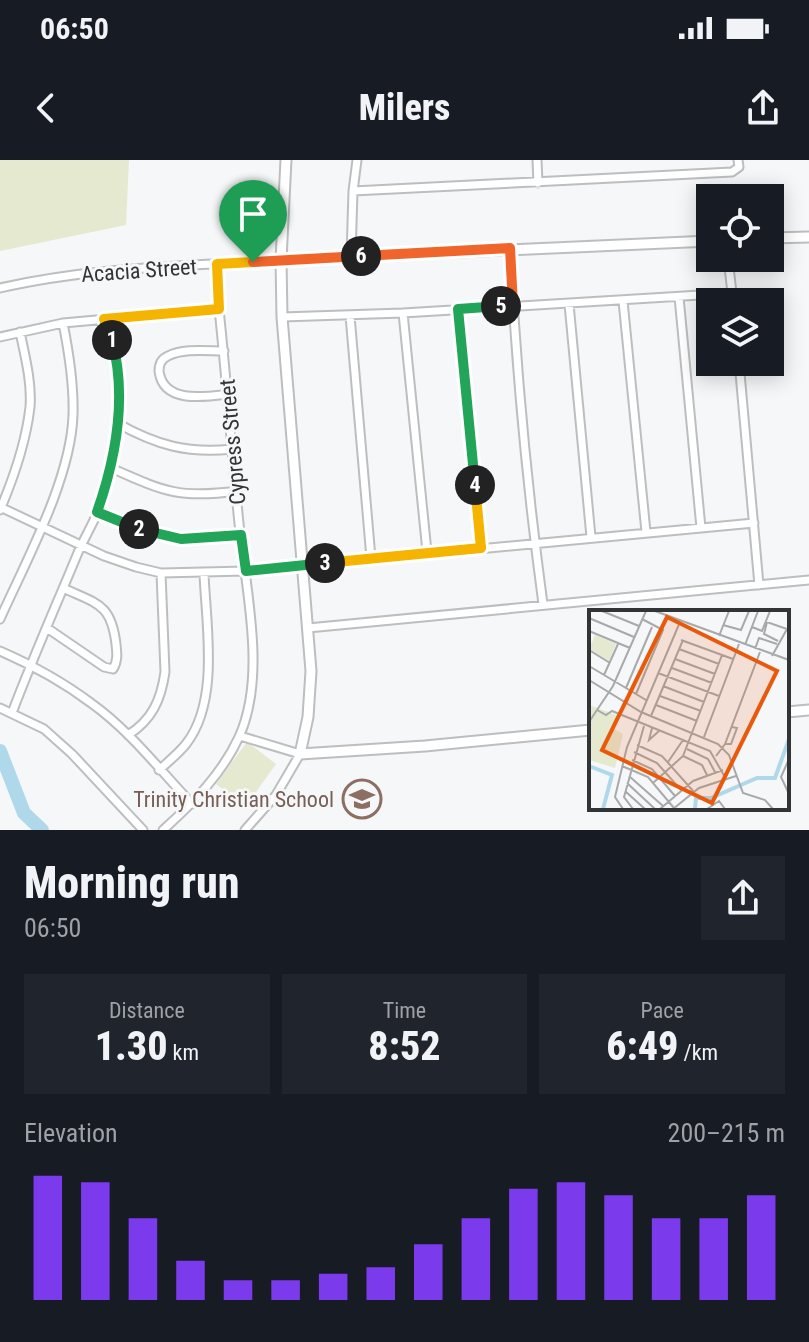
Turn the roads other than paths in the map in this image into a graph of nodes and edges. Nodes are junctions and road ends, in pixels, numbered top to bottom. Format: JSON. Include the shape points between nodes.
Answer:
{"nodes":[{"id":1,"x":286,"y":160,"type":"edge"},
{"id":2,"x":357,"y":160,"type":"edge"},
{"id":3,"x":537,"y":160,"type":"edge"},
{"id":4,"x":738,"y":160,"type":"edge"},
{"id":5,"x":538,"y":183,"type":"junction"},
{"id":6,"x":353,"y":191,"type":"junction"},
{"id":7,"x":809,"y":237,"type":"edge"},
{"id":8,"x":784,"y":238,"type":"edge"},
{"id":9,"x":696,"y":241,"type":"edge"},
{"id":10,"x":510,"y":248,"type":"junction"},
{"id":11,"x":351,"y":257,"type":"junction"},
{"id":12,"x":281,"y":260,"type":"junction"},
{"id":13,"x":217,"y":264,"type":"junction"},
{"id":14,"x":0,"y":288,"type":"edge"},
{"id":15,"x":679,"y":297,"type":"junction"},
{"id":16,"x":696,"y":297,"type":"edge"},
{"id":17,"x":623,"y":301,"type":"junction"},
{"id":18,"x":569,"y":304,"type":"junction"},
{"id":19,"x":513,"y":306,"type":"junction"},
{"id":20,"x":219,"y":309,"type":"junction"},
{"id":21,"x":458,"y":309,"type":"junction"},
{"id":22,"x":403,"y":313,"type":"junction"},
{"id":23,"x":350,"y":316,"type":"junction"},
{"id":24,"x":282,"y":317,"type":"junction"},
{"id":25,"x":104,"y":319,"type":"junction"},
{"id":26,"x":63,"y":323,"type":"junction"},
{"id":27,"x":20,"y":332,"type":"junction"},
{"id":28,"x":0,"y":337,"type":"edge"},
{"id":29,"x":224,"y":351,"type":"junction"},
{"id":30,"x":740,"y":376,"type":"edge"},
{"id":31,"x":228,"y":394,"type":"junction"},
{"id":32,"x":117,"y":423,"type":"junction"},
{"id":33,"x":232,"y":449,"type":"junction"},
{"id":34,"x":111,"y":468,"type":"junction"},
{"id":35,"x":237,"y":491,"type":"junction"},
{"id":36,"x":0,"y":509,"type":"edge"},
{"id":37,"x":97,"y":512,"type":"junction"},
{"id":38,"x":754,"y":523,"type":"junction"},
{"id":39,"x":41,"y":527,"type":"junction"},
{"id":40,"x":701,"y":528,"type":"junction"},
{"id":41,"x":646,"y":532,"type":"junction"},
{"id":42,"x":241,"y":535,"type":"junction"},
{"id":43,"x":591,"y":537,"type":"junction"},
{"id":44,"x":535,"y":543,"type":"junction"},
{"id":45,"x":81,"y":544,"type":"junction"},
{"id":46,"x":481,"y":548,"type":"junction"},
{"id":47,"x":427,"y":552,"type":"junction"},
{"id":48,"x":371,"y":558,"type":"junction"},
{"id":49,"x":302,"y":566,"type":"junction"},
{"id":50,"x":246,"y":571,"type":"junction"},
{"id":51,"x":161,"y":573,"type":"junction"},
{"id":52,"x":204,"y":574,"type":"junction"},
{"id":53,"x":809,"y":580,"type":"edge"},
{"id":54,"x":759,"y":585,"type":"junction"},
{"id":55,"x":63,"y":588,"type":"junction"},
{"id":56,"x":543,"y":604,"type":"junction"},
{"id":57,"x":0,"y":619,"type":"edge"},
{"id":58,"x":47,"y":628,"type":"junction"},
{"id":59,"x":308,"y":628,"type":"junction"},
{"id":60,"x":0,"y":651,"type":"edge"},
{"id":61,"x":30,"y":665,"type":"junction"},
{"id":62,"x":0,"y":708,"type":"edge"},
{"id":63,"x":809,"y":710,"type":"edge"},
{"id":64,"x":789,"y":712,"type":"edge"},
{"id":65,"x":12,"y":713,"type":"junction"},
{"id":66,"x":589,"y":730,"type":"edge"},
{"id":67,"x":128,"y":735,"type":"junction"},
{"id":68,"x":240,"y":736,"type":"junction"},
{"id":69,"x":300,"y":754,"type":"junction"},
{"id":70,"x":159,"y":770,"type":"junction"},
{"id":71,"x":192,"y":804,"type":"junction"},
{"id":72,"x":143,"y":830,"type":"edge"},
{"id":73,"x":163,"y":830,"type":"edge"},
{"id":74,"x":245,"y":830,"type":"edge"}],
"edges":[{"from":1,"to":12,"type":"street"},
{"from":2,"to":6,"type":"street"},
{"from":3,"to":5,"type":"street"},
{"from":4,"to":5,"type":"street","via":[[739,167],[732,172]]},
{"from":5,"to":6,"type":"street"},
{"from":6,"to":11,"type":"street"},
{"from":7,"to":8,"type":"street"},
{"from":9,"to":10,"type":"street","name":"Acacia Street"},
{"from":10,"to":11,"type":"street","name":"Acacia Street"},
{"from":10,"to":19,"type":"street"},
{"from":11,"to":12,"type":"street","name":"Acacia Street"},
{"from":12,"to":13,"type":"street","name":"Acacia Street"},
{"from":12,"to":24,"type":"street"},
{"from":13,"to":14,"type":"street","name":"Acacia Street","via":[[72,274]]},
{"from":13,"to":20,"type":"street","name":"Cypress Street"},
{"from":15,"to":16,"type":"street"},
{"from":15,"to":17,"type":"street"},
{"from":15,"to":40,"type":"street"},
{"from":17,"to":18,"type":"street"},
{"from":17,"to":41,"type":"street"},
{"from":18,"to":19,"type":"street"},
{"from":18,"to":43,"type":"street"},
{"from":19,"to":21,"type":"street"},
{"from":19,"to":44,"type":"street"},
{"from":20,"to":25,"type":"street"},
{"from":20,"to":29,"type":"street","name":"Cypress Street"},
{"from":21,"to":22,"type":"street"},
{"from":21,"to":46,"type":"street"},
{"from":22,"to":23,"type":"street"},
{"from":22,"to":47,"type":"street"},
{"from":23,"to":24,"type":"street"},
{"from":23,"to":48,"type":"street"},
{"from":24,"to":49,"type":"street"},
{"from":25,"to":26,"type":"street"},
{"from":25,"to":32,"type":"street","via":[[116,359]]},
{"from":26,"to":27,"type":"street"},
{"from":26,"to":39,"type":"street","via":[[73,417],[65,459]]},
{"from":27,"to":28,"type":"street"},
{"from":27,"to":36,"type":"street","via":[[30,405],[23,448]]},
{"from":29,"to":31,"type":"street","name":"Cypress Street"},
{"from":29,"to":31,"type":"street","via":[[171,354],[159,367],[166,388],[179,395]]},
{"from":30,"to":38,"type":"street"},
{"from":31,"to":33,"type":"street","name":"Cypress Street"},
{"from":32,"to":33,"type":"street","via":[[184,449]]},
{"from":32,"to":34,"type":"street"},
{"from":33,"to":35,"type":"street","name":"Cypress Street"},
{"from":34,"to":35,"type":"street","via":[[175,493]]},
{"from":34,"to":37,"type":"street"},
{"from":35,"to":42,"type":"street","name":"Cypress Street"},
{"from":36,"to":39,"type":"street"},
{"from":37,"to":42,"type":"street","via":[[164,536]]},
{"from":37,"to":45,"type":"street"},
{"from":38,"to":40,"type":"street"},
{"from":38,"to":54,"type":"street"},
{"from":39,"to":45,"type":"street"},
{"from":39,"to":57,"type":"street"},
{"from":40,"to":41,"type":"street"},
{"from":41,"to":43,"type":"street"},
{"from":42,"to":50,"type":"street","name":"Cypress Street"},
{"from":43,"to":44,"type":"street"},
{"from":44,"to":46,"type":"street"},
{"from":44,"to":56,"type":"street"},
{"from":45,"to":51,"type":"street"},
{"from":45,"to":55,"type":"street"},
{"from":46,"to":47,"type":"street"},
{"from":47,"to":48,"type":"street"},
{"from":48,"to":49,"type":"street"},
{"from":49,"to":50,"type":"street"},
{"from":49,"to":59,"type":"street"},
{"from":50,"to":52,"type":"street"},
{"from":50,"to":68,"type":"street","name":"Cypress Street","via":[[252,692]]},
{"from":51,"to":52,"type":"street"},
{"from":51,"to":67,"type":"street","via":[[163,687],[148,719]]},
{"from":52,"to":70,"type":"street","via":[[205,701],[188,742]]},
{"from":53,"to":54,"type":"street"},
{"from":54,"to":56,"type":"street"},
{"from":55,"to":58,"type":"street"},
{"from":55,"to":58,"type":"street","via":[[108,612],[117,664],[110,670],[104,667]]},
{"from":56,"to":59,"type":"street"},
{"from":58,"to":61,"type":"street"},
{"from":59,"to":69,"type":"street","via":[[311,687]]},
{"from":60,"to":61,"type":"street"},
{"from":61,"to":65,"type":"street"},
{"from":61,"to":67,"type":"street","via":[[93,704]]},
{"from":62,"to":65,"type":"street"},
{"from":63,"to":64,"type":"street"},
{"from":65,"to":72,"type":"street","via":[[44,729],[72,754]]},
{"from":66,"to":69,"type":"street"},
{"from":67,"to":70,"type":"street"},
{"from":68,"to":69,"type":"street"},
{"from":68,"to":71,"type":"street","name":"Cypress Street"},
{"from":69,"to":74,"type":"street","via":[[276,795]]},
{"from":70,"to":71,"type":"street"},
{"from":71,"to":73,"type":"street","name":"Cypress Street"}]}
